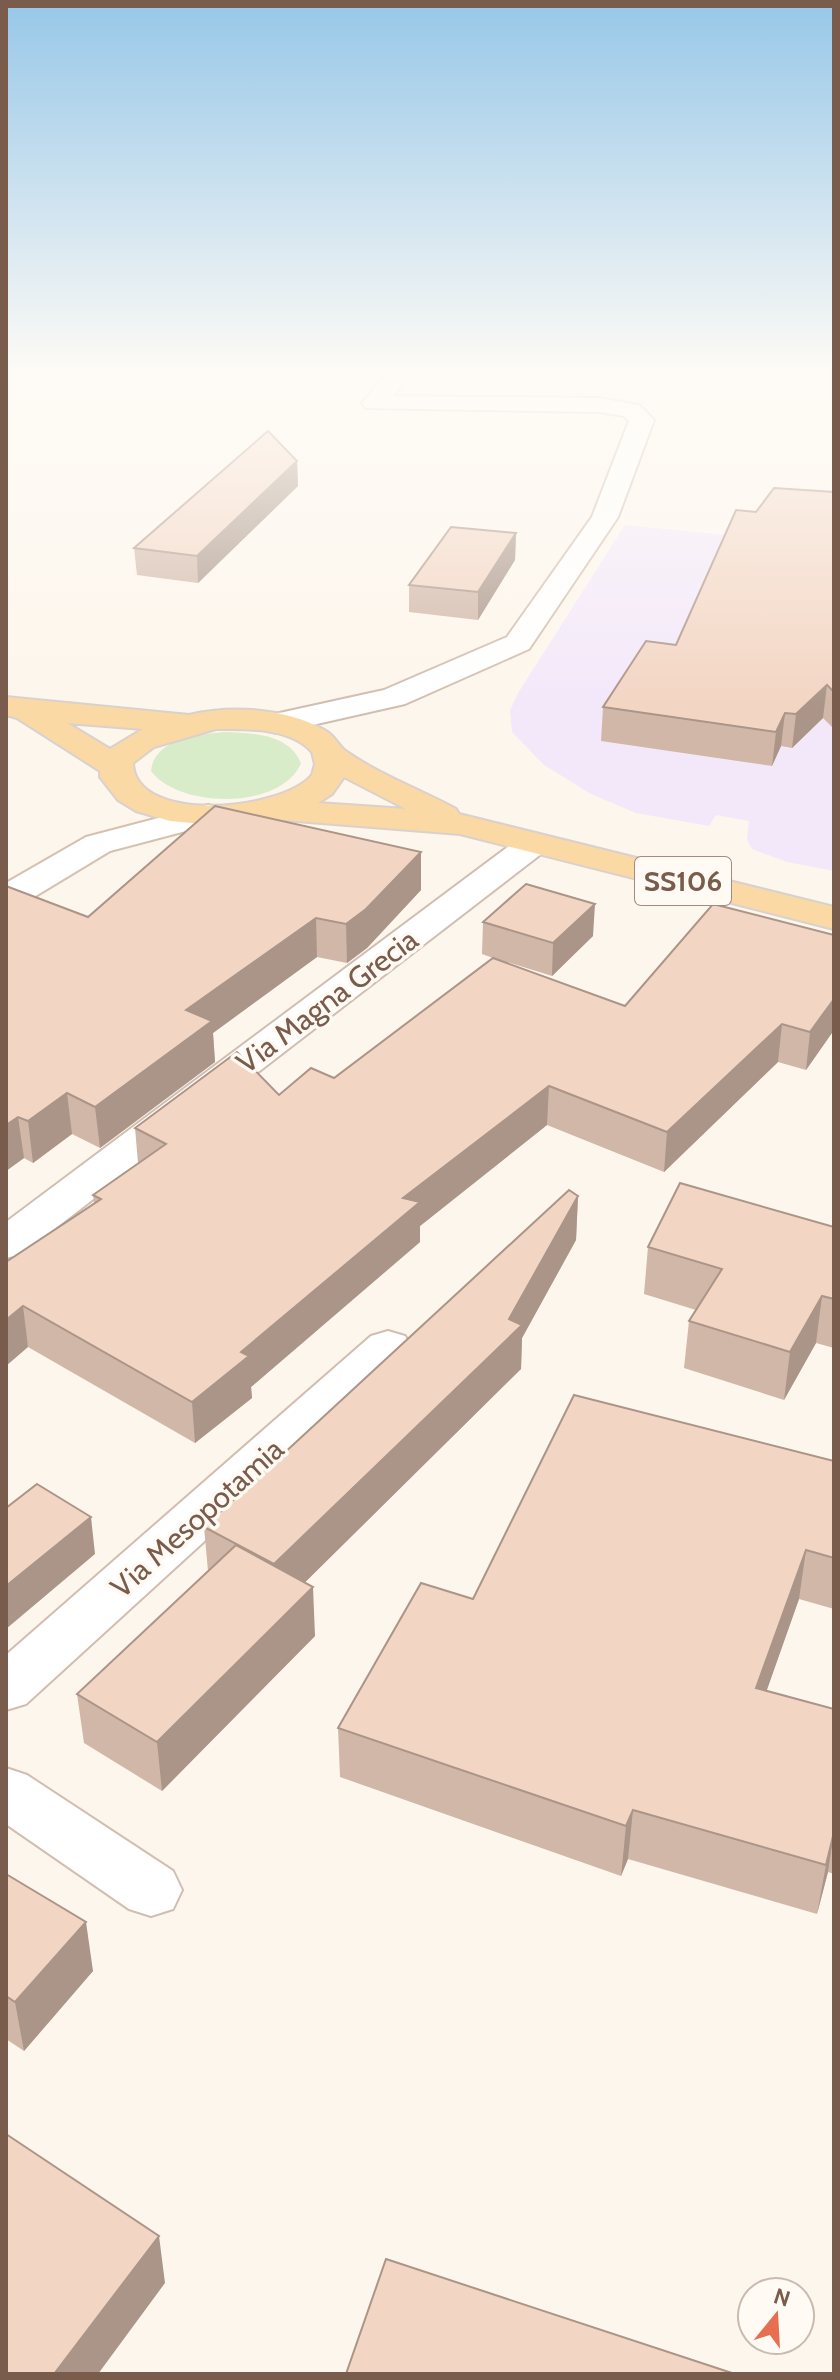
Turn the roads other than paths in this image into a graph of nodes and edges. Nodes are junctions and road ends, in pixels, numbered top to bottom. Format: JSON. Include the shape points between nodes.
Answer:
{"nodes":[{"id":1,"x":618,"y":482,"type":"edge"},
{"id":2,"x":394,"y":697,"type":"junction"},
{"id":3,"x":15,"y":708,"type":"edge"},
{"id":4,"x":186,"y":723,"type":"junction"},
{"id":5,"x":277,"y":723,"type":"junction"},
{"id":6,"x":329,"y":753,"type":"junction"},
{"id":7,"x":124,"y":781,"type":"junction"},
{"id":8,"x":271,"y":809,"type":"junction"},
{"id":9,"x":208,"y":815,"type":"junction"},
{"id":10,"x":460,"y":824,"type":"junction"},
{"id":11,"x":98,"y":844,"type":"junction"},
{"id":12,"x":533,"y":844,"type":"junction"},
{"id":13,"x":6,"y":898,"type":"edge"},
{"id":14,"x":834,"y":918,"type":"edge"},
{"id":15,"x":6,"y":1244,"type":"edge"},
{"id":16,"x":388,"y":1347,"type":"dead end"},
{"id":17,"x":6,"y":1688,"type":"edge"},
{"id":18,"x":6,"y":1792,"type":"edge"},
{"id":19,"x":151,"y":1890,"type":"dead end"}],
"edges":[{"from":1,"to":2,"type":"street","via":[[605,517],[518,643]]},
{"from":2,"to":5,"type":"street"},
{"from":2,"to":6,"type":"street"},
{"from":3,"to":4,"type":"main road","number":"SS106"},
{"from":3,"to":7,"type":"main road","number":"SS106"},
{"from":4,"to":5,"type":"main road","number":"SS106"},
{"from":4,"to":7,"type":"main road","number":"SS106","via":[[137,741],[123,754]]},
{"from":5,"to":6,"type":"main road","number":"SS106","via":[[321,742]]},
{"from":6,"to":8,"type":"main road","number":"SS106","via":[[331,773],[318,789]]},
{"from":6,"to":10,"type":"main road","number":"SS106"},
{"from":7,"to":9,"type":"main road","number":"SS106","via":[[150,805]]},
{"from":7,"to":11,"type":"street"},
{"from":8,"to":9,"type":"main road","number":"SS106"},
{"from":8,"to":10,"type":"main road","number":"SS106"},
{"from":9,"to":11,"type":"street"},
{"from":10,"to":12,"type":"main road","number":"SS106"},
{"from":11,"to":13,"type":"street"},
{"from":12,"to":14,"type":"main road","number":"SS106"},
{"from":12,"to":15,"type":"street","name":"Via Magna Grecia"},
{"from":16,"to":17,"type":"street","name":"Via Mesopotamia"},
{"from":18,"to":19,"type":"street"}]}
